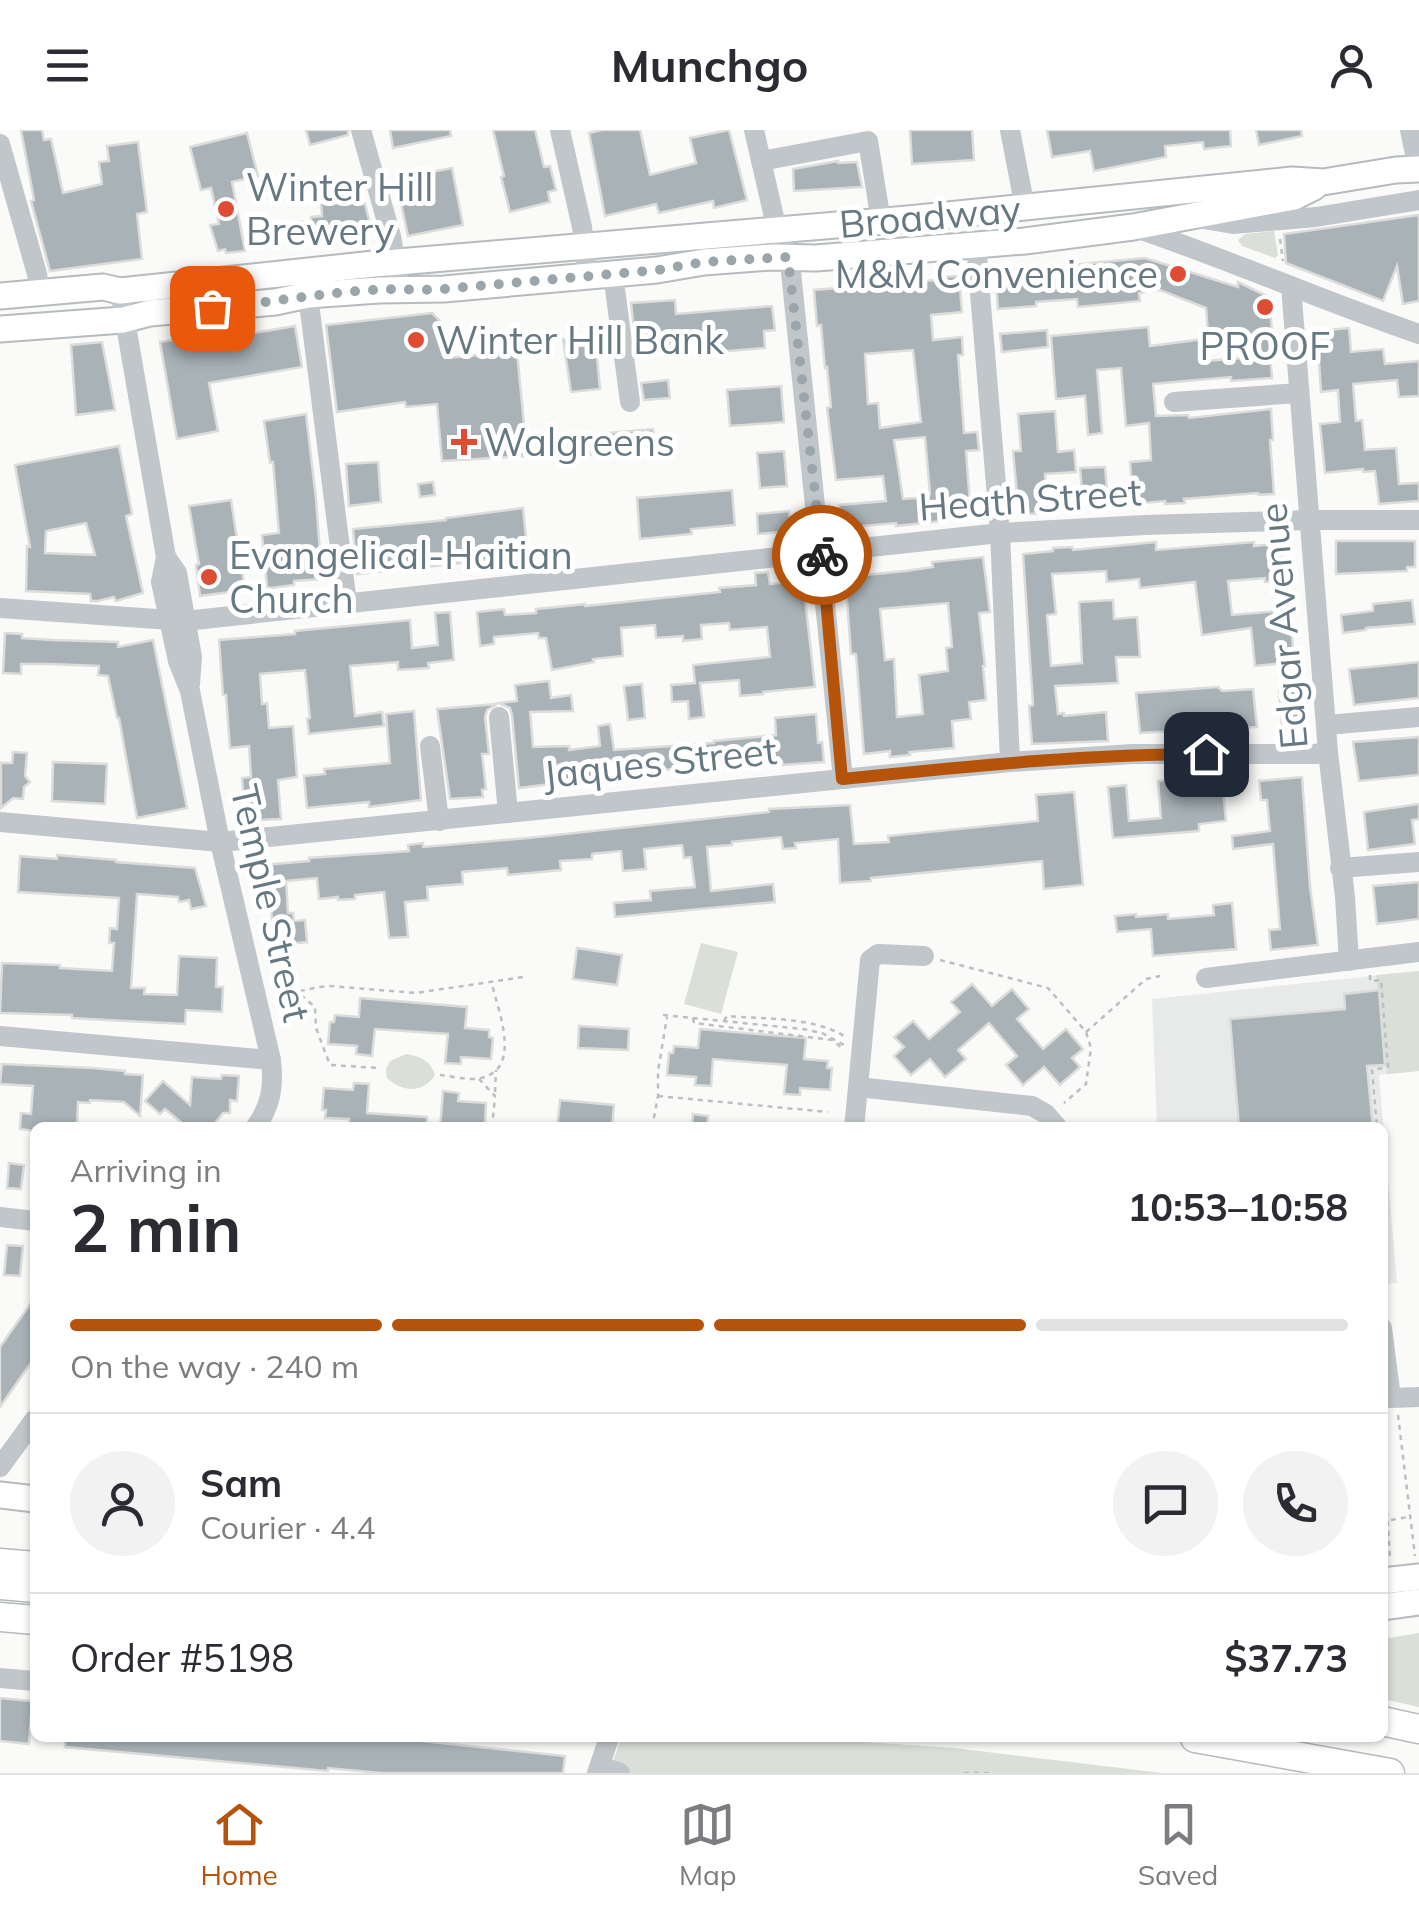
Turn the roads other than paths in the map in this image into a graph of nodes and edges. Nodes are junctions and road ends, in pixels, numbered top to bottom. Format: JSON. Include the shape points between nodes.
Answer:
{"nodes":[{"id":1,"x":362,"y":130,"type":"edge"},
{"id":2,"x":560,"y":130,"type":"edge"},
{"id":3,"x":754,"y":130,"type":"edge"},
{"id":4,"x":1010,"y":130,"type":"edge"},
{"id":5,"x":1410,"y":130,"type":"edge"},
{"id":6,"x":0,"y":144,"type":"edge"},
{"id":7,"x":761,"y":161,"type":"junction"},
{"id":8,"x":1416,"y":169,"type":"edge"},
{"id":9,"x":1419,"y":200,"type":"edge"},
{"id":10,"x":1187,"y":204,"type":"junction"},
{"id":11,"x":1025,"y":208,"type":"junction"},
{"id":12,"x":881,"y":221,"type":"junction"},
{"id":13,"x":1133,"y":228,"type":"junction"},
{"id":14,"x":776,"y":230,"type":"junction"},
{"id":15,"x":1175,"y":241,"type":"junction"},
{"id":16,"x":976,"y":244,"type":"junction"},
{"id":17,"x":584,"y":247,"type":"junction"},
{"id":18,"x":788,"y":257,"type":"junction"},
{"id":19,"x":1227,"y":260,"type":"junction"},
{"id":20,"x":396,"y":262,"type":"junction"},
{"id":21,"x":600,"y":275,"type":"junction"},
{"id":22,"x":1291,"y":286,"type":"junction"},
{"id":23,"x":400,"y":290,"type":"junction"},
{"id":24,"x":120,"y":291,"type":"junction"},
{"id":25,"x":40,"y":293,"type":"junction"},
{"id":26,"x":308,"y":295,"type":"junction"},
{"id":27,"x":0,"y":296,"type":"edge"},
{"id":28,"x":0,"y":314,"type":"edge"},
{"id":29,"x":123,"y":320,"type":"junction"},
{"id":30,"x":0,"y":329,"type":"edge"},
{"id":31,"x":1419,"y":334,"type":"edge"},
{"id":32,"x":1299,"y":394,"type":"junction"},
{"id":33,"x":630,"y":402,"type":"dead end"},
{"id":34,"x":1174,"y":402,"type":"dead end"},
{"id":35,"x":1310,"y":520,"type":"junction"},
{"id":36,"x":1419,"y":520,"type":"edge"},
{"id":37,"x":1000,"y":533,"type":"junction"},
{"id":38,"x":821,"y":552,"type":"junction"},
{"id":39,"x":346,"y":602,"type":"junction"},
{"id":40,"x":0,"y":608,"type":"edge"},
{"id":41,"x":177,"y":621,"type":"junction"},
{"id":42,"x":1419,"y":717,"type":"edge"},
{"id":43,"x":499,"y":718,"type":"dead end"},
{"id":44,"x":1327,"y":724,"type":"junction"},
{"id":45,"x":430,"y":746,"type":"dead end"},
{"id":46,"x":1328,"y":752,"type":"junction"},
{"id":47,"x":1010,"y":762,"type":"junction"},
{"id":48,"x":842,"y":779,"type":"junction"},
{"id":49,"x":508,"y":813,"type":"junction"},
{"id":50,"x":439,"y":821,"type":"junction"},
{"id":51,"x":0,"y":822,"type":"edge"},
{"id":52,"x":220,"y":842,"type":"junction"},
{"id":53,"x":1419,"y":862,"type":"edge"},
{"id":54,"x":1340,"y":868,"type":"junction"},
{"id":55,"x":1419,"y":952,"type":"edge"},
{"id":56,"x":924,"y":956,"type":"road end"},
{"id":57,"x":1349,"y":961,"type":"junction"},
{"id":58,"x":1206,"y":978,"type":"dead end"},
{"id":59,"x":0,"y":1036,"type":"edge"},
{"id":60,"x":271,"y":1060,"type":"junction"},
{"id":61,"x":858,"y":1087,"type":"junction"},
{"id":62,"x":258,"y":1122,"type":"edge"},
{"id":63,"x":855,"y":1122,"type":"edge"},
{"id":64,"x":1054,"y":1122,"type":"edge"},
{"id":65,"x":0,"y":1218,"type":"edge"},
{"id":66,"x":30,"y":1221,"type":"edge"},
{"id":67,"x":1388,"y":1363,"type":"edge"},
{"id":68,"x":1419,"y":1397,"type":"edge"},
{"id":69,"x":30,"y":1426,"type":"edge"},
{"id":70,"x":0,"y":1467,"type":"edge"},
{"id":71,"x":0,"y":1495,"type":"edge"},
{"id":72,"x":30,"y":1498,"type":"edge"},
{"id":73,"x":30,"y":1567,"type":"edge"},
{"id":74,"x":1,"y":1570,"type":"edge"},
{"id":75,"x":1388,"y":1575,"type":"edge"},
{"id":76,"x":30,"y":1585,"type":"edge"},
{"id":77,"x":1418,"y":1585,"type":"edge"},
{"id":78,"x":1388,"y":1603,"type":"edge"},
{"id":79,"x":0,"y":1617,"type":"edge"},
{"id":80,"x":30,"y":1620,"type":"edge"},
{"id":81,"x":0,"y":1678,"type":"edge"},
{"id":82,"x":30,"y":1681,"type":"edge"},
{"id":83,"x":1388,"y":1722,"type":"edge"},
{"id":84,"x":1419,"y":1729,"type":"edge"},
{"id":85,"x":609,"y":1742,"type":"edge"},
{"id":86,"x":1217,"y":1742,"type":"edge"},
{"id":87,"x":606,"y":1771,"type":"edge"},
{"id":88,"x":1390,"y":1773,"type":"edge"}],
"edges":[{"from":1,"to":20,"type":"street"},
{"from":2,"to":17,"type":"street"},
{"from":3,"to":7,"type":"street"},
{"from":4,"to":11,"type":"street"},
{"from":5,"to":8,"type":"street"},
{"from":6,"to":25,"type":"street"},
{"from":7,"to":12,"type":"street","via":[[868,141]]},
{"from":7,"to":14,"type":"street"},
{"from":8,"to":10,"type":"main road","name":"Broadway","via":[[1292,180]]},
{"from":9,"to":10,"type":"street","name":"Broadway","via":[[1233,224]]},
{"from":10,"to":11,"type":"main road","name":"Broadway","via":[[1128,196]]},
{"from":10,"to":13,"type":"main road","name":"Broadway"},
{"from":10,"to":15,"type":"street"},
{"from":10,"to":19,"type":"street","via":[[1219,235]]},
{"from":11,"to":12,"type":"main road","name":"Broadway"},
{"from":12,"to":14,"type":"main road","name":"Broadway"},
{"from":13,"to":15,"type":"street"},
{"from":13,"to":16,"type":"main road","name":"Broadway"},
{"from":14,"to":17,"type":"main road","name":"Broadway"},
{"from":14,"to":18,"type":"street"},
{"from":15,"to":19,"type":"street"},
{"from":16,"to":18,"type":"main road","name":"Broadway"},
{"from":16,"to":37,"type":"street"},
{"from":17,"to":20,"type":"main road","name":"Broadway"},
{"from":17,"to":21,"type":"street"},
{"from":18,"to":21,"type":"main road","name":"Broadway"},
{"from":18,"to":38,"type":"street"},
{"from":19,"to":22,"type":"street"},
{"from":20,"to":23,"type":"street"},
{"from":20,"to":24,"type":"main road","name":"Broadway"},
{"from":21,"to":23,"type":"main road","name":"Broadway"},
{"from":21,"to":33,"type":"street"},
{"from":22,"to":31,"type":"street"},
{"from":22,"to":32,"type":"street","name":"Edgar Avenue"},
{"from":23,"to":26,"type":"main road","name":"Broadway"},
{"from":24,"to":25,"type":"main road","name":"Broadway"},
{"from":24,"to":29,"type":"street","name":"Temple Street"},
{"from":25,"to":27,"type":"main road","name":"Broadway"},
{"from":25,"to":28,"type":"main road"},
{"from":26,"to":29,"type":"main road","name":"Broadway"},
{"from":26,"to":39,"type":"street"},
{"from":29,"to":30,"type":"main road","name":"Broadway"},
{"from":29,"to":41,"type":"street","name":"Temple Street","via":[[166,557],[176,573]]},
{"from":32,"to":34,"type":"street"},
{"from":32,"to":35,"type":"street","name":"Edgar Avenue"},
{"from":35,"to":36,"type":"street","name":"Heath Street"},
{"from":35,"to":37,"type":"street","name":"Heath Street"},
{"from":35,"to":44,"type":"street","name":"Edgar Avenue"},
{"from":37,"to":38,"type":"street","name":"Heath Street"},
{"from":37,"to":47,"type":"street"},
{"from":38,"to":39,"type":"street","name":"Heath Street"},
{"from":38,"to":48,"type":"street"},
{"from":39,"to":41,"type":"street","name":"Heath Street"},
{"from":40,"to":41,"type":"street","name":"Heath Street"},
{"from":41,"to":52,"type":"street","name":"Temple Street","via":[[192,657],[190,691]]},
{"from":42,"to":44,"type":"street"},
{"from":43,"to":49,"type":"street"},
{"from":44,"to":46,"type":"street","name":"Edgar Avenue"},
{"from":45,"to":50,"type":"street"},
{"from":46,"to":47,"type":"street","name":"Jaques Street"},
{"from":46,"to":54,"type":"street","name":"Edgar Avenue"},
{"from":47,"to":48,"type":"street","name":"Jaques Street"},
{"from":48,"to":49,"type":"street","name":"Jaques Street"},
{"from":49,"to":50,"type":"street","name":"Jaques Street"},
{"from":50,"to":52,"type":"street","name":"Jaques Street"},
{"from":51,"to":52,"type":"street","name":"Jaques Street"},
{"from":52,"to":60,"type":"street","name":"Temple Street"},
{"from":53,"to":54,"type":"street"},
{"from":54,"to":57,"type":"street","name":"Edgar Avenue"},
{"from":55,"to":57,"type":"street"},
{"from":56,"to":61,"type":"street","via":[[871,958],[855,1052]]},
{"from":57,"to":58,"type":"street"},
{"from":59,"to":60,"type":"street"},
{"from":60,"to":62,"type":"street","name":"Temple Street","via":[[271,1098]]},
{"from":61,"to":63,"type":"street"},
{"from":61,"to":64,"type":"street","via":[[1028,1105]]},
{"from":65,"to":66,"type":"street"},
{"from":67,"to":68,"type":"street","via":[[1394,1398]]},
{"from":69,"to":70,"type":"street"},
{"from":71,"to":72,"type":"main road"},
{"from":73,"to":74,"type":"highway"},
{"from":74,"to":76,"type":"highway"},
{"from":75,"to":77,"type":"main road"},
{"from":77,"to":78,"type":"main road"},
{"from":79,"to":80,"type":"highway"},
{"from":81,"to":82,"type":"street"},
{"from":83,"to":84,"type":"highway"},
{"from":85,"to":87,"type":"street"},
{"from":86,"to":88,"type":"highway"}]}
